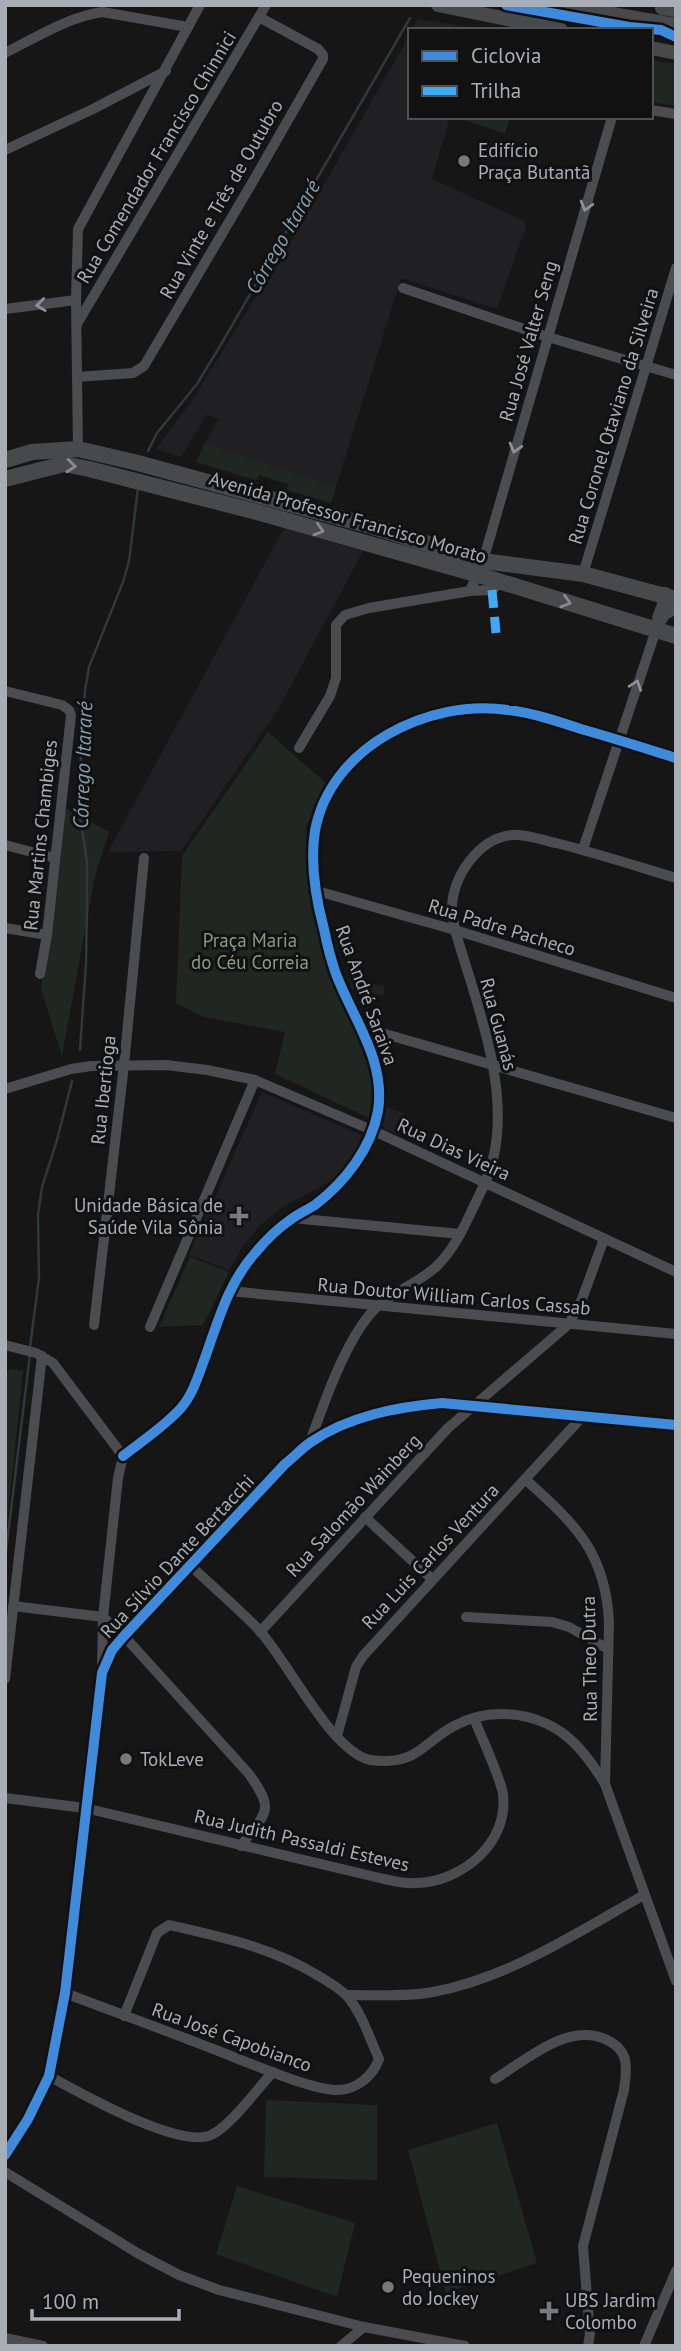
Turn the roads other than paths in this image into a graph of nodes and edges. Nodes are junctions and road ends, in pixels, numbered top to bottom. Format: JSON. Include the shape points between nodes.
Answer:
{"nodes":[{"id":1,"x":200,"y":5,"type":"edge"},
{"id":2,"x":266,"y":5,"type":"edge"},
{"id":3,"x":438,"y":5,"type":"edge"},
{"id":4,"x":561,"y":5,"type":"edge"},
{"id":5,"x":620,"y":5,"type":"edge"},
{"id":6,"x":599,"y":8,"type":"edge"},
{"id":7,"x":667,"y":8,"type":"edge"},
{"id":8,"x":259,"y":17,"type":"junction"},
{"id":9,"x":630,"y":18,"type":"junction"},
{"id":10,"x":676,"y":25,"type":"edge"},
{"id":11,"x":649,"y":26,"type":"edge"},
{"id":12,"x":188,"y":27,"type":"junction"},
{"id":13,"x":551,"y":28,"type":"edge"},
{"id":14,"x":653,"y":48,"type":"edge"},
{"id":15,"x":5,"y":53,"type":"edge"},
{"id":16,"x":676,"y":53,"type":"edge"},
{"id":17,"x":166,"y":71,"type":"junction"},
{"id":18,"x":653,"y":110,"type":"edge"},
{"id":19,"x":676,"y":114,"type":"edge"},
{"id":20,"x":611,"y":119,"type":"edge"},
{"id":21,"x":5,"y":150,"type":"edge"},
{"id":22,"x":676,"y":268,"type":"edge"},
{"id":23,"x":403,"y":288,"type":"dead end"},
{"id":24,"x":76,"y":300,"type":"junction"},
{"id":25,"x":5,"y":309,"type":"edge"},
{"id":26,"x":76,"y":327,"type":"junction"},
{"id":27,"x":548,"y":337,"type":"junction"},
{"id":28,"x":647,"y":367,"type":"junction"},
{"id":29,"x":676,"y":375,"type":"edge"},
{"id":30,"x":77,"y":377,"type":"junction"},
{"id":31,"x":78,"y":449,"type":"junction"},
{"id":32,"x":5,"y":460,"type":"edge"},
{"id":33,"x":5,"y":479,"type":"edge"},
{"id":34,"x":481,"y":568,"type":"junction"},
{"id":35,"x":583,"y":574,"type":"junction"},
{"id":36,"x":501,"y":582,"type":"junction"},
{"id":37,"x":470,"y":591,"type":"junction"},
{"id":38,"x":670,"y":597,"type":"edge"},
{"id":39,"x":676,"y":609,"type":"edge"},
{"id":40,"x":658,"y":624,"type":"junction"},
{"id":41,"x":676,"y":636,"type":"edge"},
{"id":42,"x":5,"y":691,"type":"edge"},
{"id":43,"x":618,"y":740,"type":"junction"},
{"id":44,"x":299,"y":748,"type":"dead end"},
{"id":45,"x":676,"y":758,"type":"edge"},
{"id":46,"x":5,"y":845,"type":"edge"},
{"id":47,"x":583,"y":849,"type":"junction"},
{"id":48,"x":55,"y":858,"type":"junction"},
{"id":49,"x":144,"y":858,"type":"dead end"},
{"id":50,"x":676,"y":878,"type":"edge"},
{"id":51,"x":317,"y":891,"type":"junction"},
{"id":52,"x":5,"y":928,"type":"edge"},
{"id":53,"x":455,"y":930,"type":"junction"},
{"id":54,"x":47,"y":935,"type":"junction"},
{"id":55,"x":40,"y":974,"type":"dead end"},
{"id":56,"x":676,"y":998,"type":"edge"},
{"id":57,"x":361,"y":1027,"type":"junction"},
{"id":58,"x":124,"y":1065,"type":"junction"},
{"id":59,"x":494,"y":1066,"type":"junction"},
{"id":60,"x":255,"y":1080,"type":"junction"},
{"id":61,"x":5,"y":1089,"type":"edge"},
{"id":62,"x":676,"y":1118,"type":"edge"},
{"id":63,"x":374,"y":1131,"type":"junction"},
{"id":64,"x":486,"y":1182,"type":"junction"},
{"id":65,"x":292,"y":1218,"type":"junction"},
{"id":66,"x":460,"y":1234,"type":"junction"},
{"id":67,"x":604,"y":1239,"type":"junction"},
{"id":68,"x":676,"y":1272,"type":"edge"},
{"id":69,"x":229,"y":1291,"type":"junction"},
{"id":70,"x":380,"y":1305,"type":"junction"},
{"id":71,"x":569,"y":1324,"type":"junction"},
{"id":72,"x":94,"y":1325,"type":"dead end"},
{"id":73,"x":150,"y":1328,"type":"dead end"},
{"id":74,"x":676,"y":1334,"type":"edge"},
{"id":75,"x":13,"y":1347,"type":"edge"},
{"id":76,"x":39,"y":1354,"type":"junction"},
{"id":77,"x":5,"y":1356,"type":"edge"},
{"id":78,"x":475,"y":1405,"type":"junction"},
{"id":79,"x":582,"y":1417,"type":"junction"},
{"id":80,"x":676,"y":1425,"type":"edge"},
{"id":81,"x":310,"y":1442,"type":"junction"},
{"id":82,"x":123,"y":1456,"type":"junction"},
{"id":83,"x":526,"y":1479,"type":"junction"},
{"id":84,"x":365,"y":1517,"type":"junction"},
{"id":85,"x":190,"y":1565,"type":"junction"},
{"id":86,"x":432,"y":1580,"type":"junction"},
{"id":87,"x":13,"y":1606,"type":"junction"},
{"id":88,"x":103,"y":1617,"type":"junction"},
{"id":89,"x":466,"y":1617,"type":"dead end"},
{"id":90,"x":260,"y":1632,"type":"junction"},
{"id":91,"x":124,"y":1636,"type":"junction"},
{"id":92,"x":608,"y":1649,"type":"junction"},
{"id":93,"x":102,"y":1673,"type":"junction"},
{"id":94,"x":5,"y":1679,"type":"edge"},
{"id":95,"x":474,"y":1718,"type":"junction"},
{"id":96,"x":337,"y":1736,"type":"junction"},
{"id":97,"x":605,"y":1784,"type":"junction"},
{"id":98,"x":5,"y":1798,"type":"edge"},
{"id":99,"x":85,"y":1808,"type":"junction"},
{"id":100,"x":241,"y":1846,"type":"junction"},
{"id":101,"x":644,"y":1895,"type":"junction"},
{"id":102,"x":676,"y":1981,"type":"edge"},
{"id":103,"x":65,"y":1993,"type":"junction"},
{"id":104,"x":347,"y":1995,"type":"junction"},
{"id":105,"x":124,"y":2016,"type":"junction"},
{"id":106,"x":273,"y":2072,"type":"junction"},
{"id":107,"x":49,"y":2076,"type":"junction"},
{"id":108,"x":495,"y":2079,"type":"dead end"},
{"id":109,"x":6,"y":2155,"type":"edge"},
{"id":110,"x":8,"y":2175,"type":"edge"},
{"id":111,"x":676,"y":2271,"type":"edge"},
{"id":112,"x":364,"y":2327,"type":"junction"},
{"id":113,"x":5,"y":2338,"type":"edge"},
{"id":114,"x":43,"y":2346,"type":"edge"},
{"id":115,"x":341,"y":2346,"type":"edge"},
{"id":116,"x":466,"y":2346,"type":"edge"},
{"id":117,"x":587,"y":2346,"type":"edge"},
{"id":118,"x":644,"y":2346,"type":"edge"}],
"edges":[{"from":1,"to":12,"type":"street"},
{"from":2,"to":8,"type":"street","name":"Rua Comendador Francisco Chinnici"},
{"from":3,"to":13,"type":"main road"},
{"from":4,"to":6,"type":"main road"},
{"from":5,"to":9,"type":"main road"},
{"from":6,"to":9,"type":"main road"},
{"from":7,"to":11,"type":"street"},
{"from":8,"to":26,"type":"street","name":"Rua Comendador Francisco Chinnici"},
{"from":8,"to":30,"type":"street","name":"Rua Vinte e Três de Outubro","via":[[318,49],[323,59],[144,366],[133,373]]},
{"from":9,"to":11,"type":"main road"},
{"from":10,"to":11,"type":"main road"},
{"from":12,"to":15,"type":"street","via":[[102,12],[66,23]]},
{"from":12,"to":17,"type":"street"},
{"from":14,"to":16,"type":"main road"},
{"from":17,"to":21,"type":"street"},
{"from":17,"to":24,"type":"street","via":[[78,229]]},
{"from":18,"to":19,"type":"street"},
{"from":20,"to":27,"type":"street","name":"Rua José Valter Seng","one_way":true},
{"from":22,"to":28,"type":"street","name":"Rua Coronel Otaviano da Silveira"},
{"from":23,"to":27,"type":"street"},
{"from":24,"to":25,"type":"street","one_way":true},
{"from":24,"to":26,"type":"street"},
{"from":26,"to":30,"type":"street"},
{"from":27,"to":28,"type":"street"},
{"from":27,"to":34,"type":"street","name":"Rua José Valter Seng","one_way":true},
{"from":28,"to":29,"type":"street"},
{"from":28,"to":35,"type":"street","name":"Rua Coronel Otaviano da Silveira"},
{"from":30,"to":31,"type":"street"},
{"from":31,"to":32,"type":"highway","name":"Avenida Professor Francisco Morato","via":[[32,452]]},
{"from":31,"to":34,"type":"highway","name":"Avenida Professor Francisco Morato","via":[[368,526]]},
{"from":33,"to":34,"type":"highway","name":"Avenida Professor Francisco Morato","one_way":true,"via":[[73,465]]},
{"from":34,"to":35,"type":"highway","name":"Avenida Professor Francisco Morato"},
{"from":34,"to":36,"type":"highway","name":"Avenida Professor Francisco Morato"},
{"from":34,"to":37,"type":"street","name":"Rua José Valter Seng"},
{"from":35,"to":38,"type":"highway","name":"Avenida Professor Francisco Morato"},
{"from":36,"to":37,"type":"street","via":[[492,590]]},
{"from":36,"to":40,"type":"highway","name":"Avenida Professor Francisco Morato","one_way":true},
{"from":37,"to":44,"type":"street","via":[[345,615],[336,625],[336,678],[330,696]]},
{"from":38,"to":40,"type":"highway"},
{"from":39,"to":40,"type":"street"},
{"from":40,"to":41,"type":"highway","name":"Avenida Professor Francisco Morato"},
{"from":43,"to":40,"type":"street","one_way":true},
{"from":42,"to":48,"type":"street","name":"Rua Martins Chambiges","via":[[62,705],[71,715]]},
{"from":43,"to":45,"type":"street","name":"Rua André Saraiva"},
{"from":43,"to":47,"type":"street"},
{"from":43,"to":51,"type":"street","name":"Rua André Saraiva","via":[[508,709],[480,708],[411,723],[382,738],[348,766],[325,801],[313,856]]},
{"from":46,"to":48,"type":"street"},
{"from":47,"to":50,"type":"street","name":"Rua Guanás"},
{"from":47,"to":53,"type":"street","name":"Rua Guanás","via":[[512,835],[483,848],[467,863],[456,889],[452,907]]},
{"from":48,"to":54,"type":"street","name":"Rua Martins Chambiges"},
{"from":49,"to":58,"type":"street","name":"Rua Ibertioga"},
{"from":51,"to":53,"type":"street","name":"Rua Padre Pacheco"},
{"from":51,"to":57,"type":"street","name":"Rua André Saraiva","via":[[336,974]]},
{"from":52,"to":54,"type":"street"},
{"from":53,"to":56,"type":"street","name":"Rua Padre Pacheco"},
{"from":53,"to":59,"type":"street","name":"Rua Guanás"},
{"from":54,"to":55,"type":"street","name":"Rua Martins Chambiges"},
{"from":57,"to":59,"type":"street"},
{"from":57,"to":63,"type":"street","name":"Rua André Saraiva","via":[[380,1088]]},
{"from":58,"to":60,"type":"street","name":"Rua Dias Vieira","via":[[166,1065]]},
{"from":58,"to":61,"type":"street","name":"Rua Dias Vieira","via":[[71,1069]]},
{"from":58,"to":72,"type":"street","name":"Rua Ibertioga"},
{"from":59,"to":62,"type":"street"},
{"from":59,"to":64,"type":"street","name":"Rua Guanás","via":[[498,1117]]},
{"from":60,"to":63,"type":"street","name":"Rua Dias Vieira"},
{"from":60,"to":73,"type":"street"},
{"from":63,"to":64,"type":"street","name":"Rua Dias Vieira"},
{"from":63,"to":65,"type":"street","name":"Rua André Saraiva","via":[[352,1169],[313,1206]]},
{"from":64,"to":66,"type":"street","name":"Rua Guanás"},
{"from":64,"to":67,"type":"street","name":"Rua Dias Vieira"},
{"from":65,"to":66,"type":"street"},
{"from":65,"to":69,"type":"street","name":"Rua André Saraiva","via":[[256,1252]]},
{"from":66,"to":70,"type":"street","name":"Rua Guanás","via":[[434,1268]]},
{"from":67,"to":68,"type":"street","name":"Rua Dias Vieira"},
{"from":67,"to":71,"type":"street"},
{"from":69,"to":70,"type":"street","name":"Rua Doutor William Carlos Cassab"},
{"from":69,"to":82,"type":"street","name":"Rua André Saraiva","via":[[195,1385],[181,1408]]},
{"from":70,"to":71,"type":"street","name":"Rua Doutor William Carlos Cassab"},
{"from":70,"to":81,"type":"street","name":"Rua Guanás","via":[[355,1337]]},
{"from":71,"to":74,"type":"street","name":"Rua Doutor William Carlos Cassab"},
{"from":71,"to":78,"type":"street","name":"Rua Salomão Wainberg"},
{"from":75,"to":76,"type":"street"},
{"from":75,"to":77,"type":"street"},
{"from":76,"to":82,"type":"street","via":[[53,1363]]},
{"from":76,"to":87,"type":"street"},
{"from":78,"to":79,"type":"street","name":"Rua Sílvio Dante Bertacchi"},
{"from":78,"to":81,"type":"street","name":"Rua Sílvio Dante Bertacchi","via":[[443,1402],[391,1409]]},
{"from":78,"to":84,"type":"street","name":"Rua Salomão Wainberg"},
{"from":79,"to":80,"type":"street","name":"Rua Sílvio Dante Bertacchi"},
{"from":79,"to":83,"type":"street","name":"Rua Luis Carlos Ventura"},
{"from":81,"to":85,"type":"street","name":"Rua Sílvio Dante Bertacchi"},
{"from":82,"to":88,"type":"street"},
{"from":83,"to":86,"type":"street","name":"Rua Luis Carlos Ventura"},
{"from":83,"to":92,"type":"street","name":"Rua Theo Dutra","via":[[561,1511],[598,1563],[608,1602]]},
{"from":84,"to":86,"type":"street"},
{"from":84,"to":90,"type":"street","name":"Rua Salomão Wainberg"},
{"from":85,"to":90,"type":"street"},
{"from":85,"to":91,"type":"street","name":"Rua Sílvio Dante Bertacchi"},
{"from":86,"to":96,"type":"street","name":"Rua Luis Carlos Ventura","via":[[356,1667]]},
{"from":87,"to":88,"type":"street"},
{"from":87,"to":94,"type":"street"},
{"from":88,"to":91,"type":"street"},
{"from":88,"to":93,"type":"street"},
{"from":89,"to":92,"type":"street","via":[[552,1622]]},
{"from":90,"to":96,"type":"street"},
{"from":91,"to":93,"type":"street","name":"Rua Sílvio Dante Bertacchi"},
{"from":91,"to":100,"type":"street","via":[[265,1796],[265,1814]]},
{"from":92,"to":97,"type":"street","name":"Rua Theo Dutra"},
{"from":93,"to":99,"type":"street","name":"Rua Sílvio Dante Bertacchi"},
{"from":95,"to":96,"type":"street","via":[[455,1725],[411,1757],[395,1761],[367,1759]]},
{"from":95,"to":97,"type":"street","via":[[505,1713],[542,1722],[565,1734]]},
{"from":95,"to":100,"type":"street","name":"Rua Judith Passaldi Esteves","via":[[503,1793],[502,1819],[491,1844],[467,1868],[415,1884]]},
{"from":97,"to":101,"type":"street"},
{"from":98,"to":99,"type":"street","name":"Rua Judith Passaldi Esteves"},
{"from":99,"to":100,"type":"street","name":"Rua Judith Passaldi Esteves"},
{"from":99,"to":103,"type":"street","name":"Rua Sílvio Dante Bertacchi"},
{"from":101,"to":102,"type":"street"},
{"from":101,"to":104,"type":"street","via":[[489,1976],[433,1992]]},
{"from":103,"to":105,"type":"street","name":"Rua José Capobianco"},
{"from":103,"to":107,"type":"street","name":"Rua Sílvio Dante Bertacchi"},
{"from":104,"to":105,"type":"street","via":[[292,1960],[257,1946],[169,1925],[158,1933]]},
{"from":104,"to":106,"type":"street","name":"Rua José Capobianco","via":[[379,2059],[364,2080],[351,2088],[326,2088]]},
{"from":105,"to":106,"type":"street","name":"Rua José Capobianco"},
{"from":106,"to":107,"type":"street","via":[[223,2127],[203,2138],[174,2134],[129,2118]]},
{"from":107,"to":109,"type":"street","name":"Rua Sílvio Dante Bertacchi"},
{"from":108,"to":117,"type":"street","via":[[548,2046],[579,2034],[597,2035],[624,2053],[628,2065],[624,2090],[583,2246]]},
{"from":110,"to":112,"type":"street","via":[[179,2275],[219,2290]]},
{"from":111,"to":118,"type":"street"},
{"from":112,"to":115,"type":"street"},
{"from":112,"to":116,"type":"street"},
{"from":113,"to":114,"type":"street"}]}
